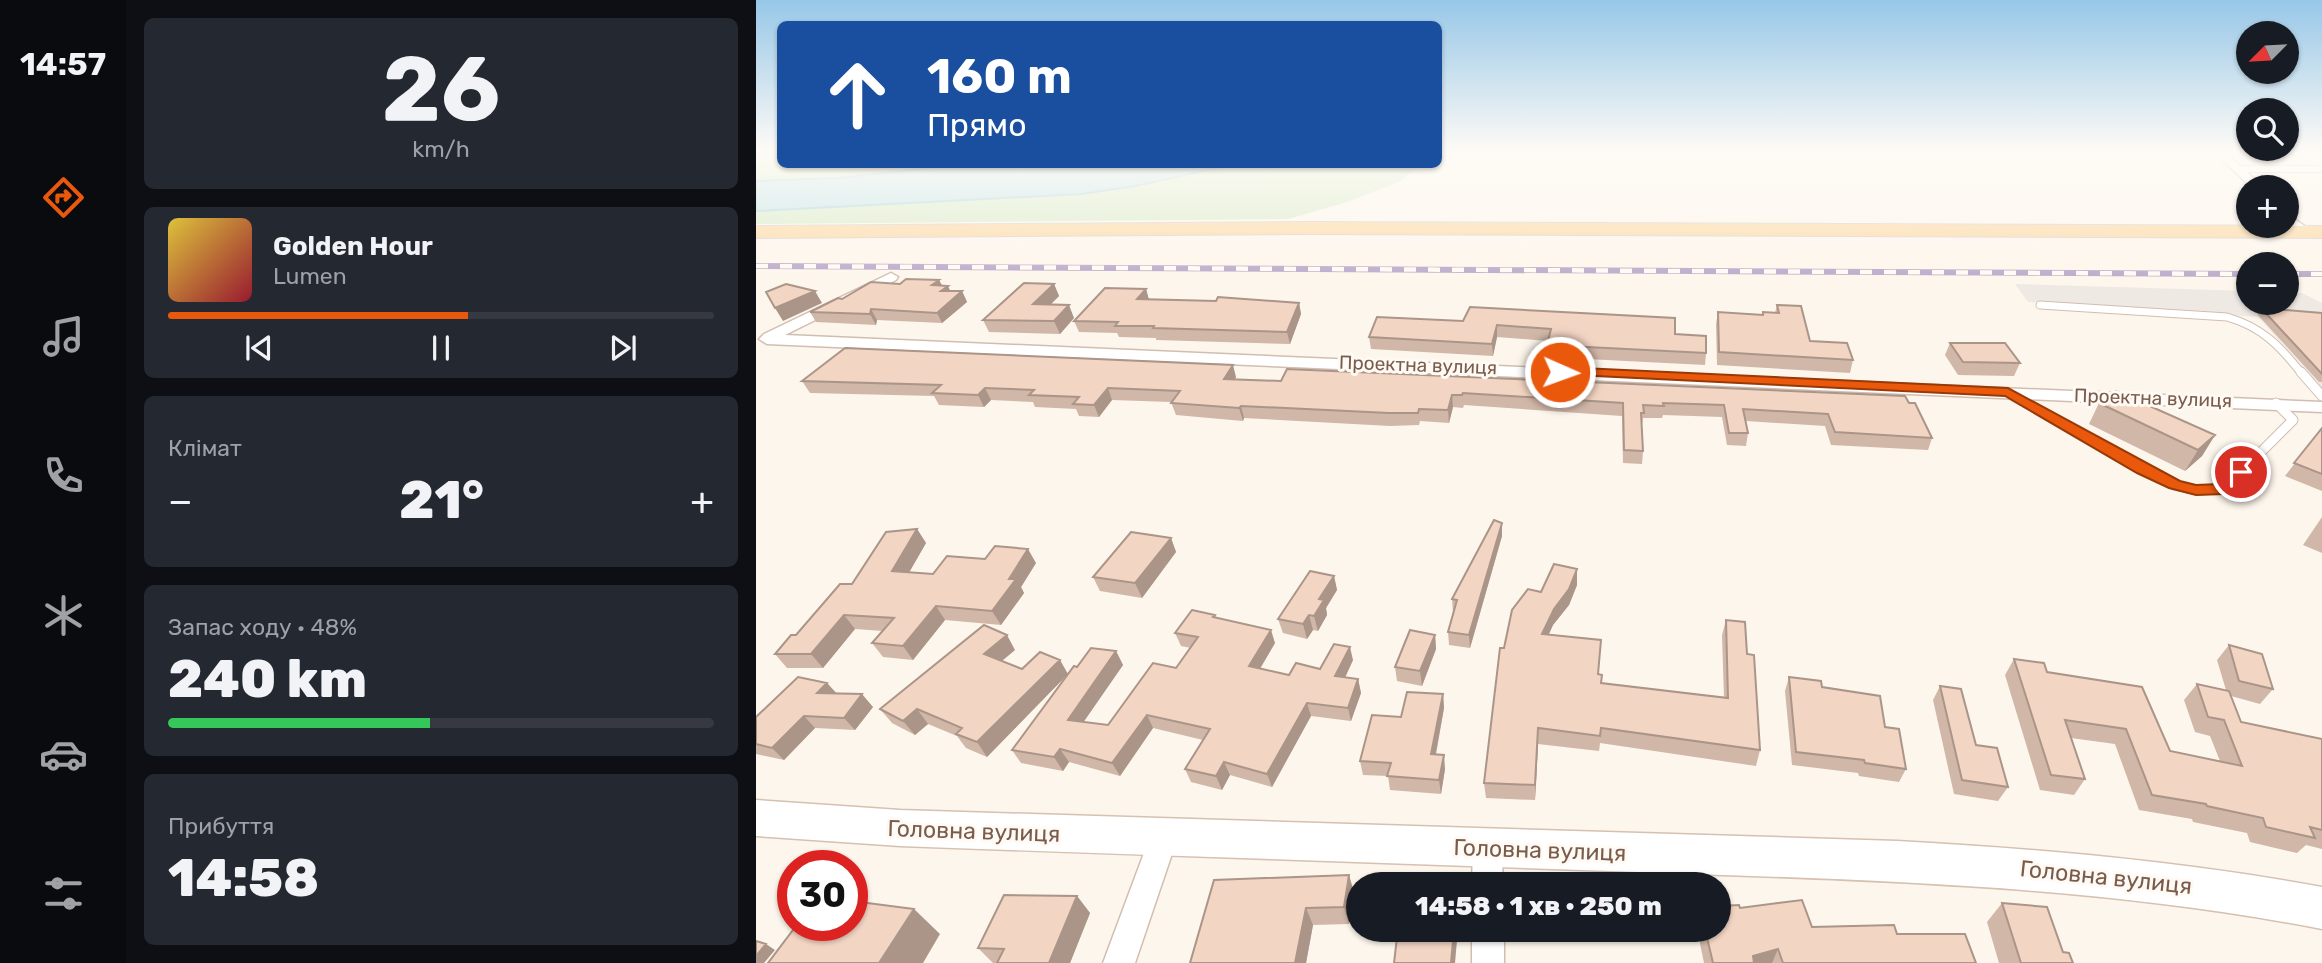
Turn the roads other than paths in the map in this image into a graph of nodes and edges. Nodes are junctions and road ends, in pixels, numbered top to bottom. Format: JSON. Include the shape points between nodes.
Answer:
{"nodes":[{"id":1,"x":756,"y":232,"type":"edge"},
{"id":2,"x":2313,"y":232,"type":"edge"},
{"id":3,"x":891,"y":277,"type":"dead end"},
{"id":4,"x":2040,"y":305,"type":"dead end"},
{"id":5,"x":761,"y":341,"type":"edge"},
{"id":6,"x":2008,"y":392,"type":"junction"},
{"id":7,"x":2322,"y":396,"type":"edge"},
{"id":8,"x":2276,"y":403,"type":"junction"},
{"id":9,"x":2322,"y":407,"type":"edge"},
{"id":10,"x":756,"y":818,"type":"edge"},
{"id":11,"x":1163,"y":839,"type":"junction"},
{"id":12,"x":1487,"y":866,"type":"edge"},
{"id":13,"x":2322,"y":908,"type":"edge"},
{"id":14,"x":1488,"y":942,"type":"edge"},
{"id":15,"x":1119,"y":963,"type":"edge"},
{"id":16,"x":1488,"y":963,"type":"edge"}],
"edges":[{"from":1,"to":2,"type":"main road","via":[[1308,228]]},
{"from":3,"to":5,"type":"street"},
{"from":4,"to":7,"type":"lane","via":[[2240,320],[2275,339]]},
{"from":5,"to":6,"type":"street","name":"Проектна вулиця"},
{"from":6,"to":8,"type":"street","name":"Проектна вулиця"},
{"from":6,"to":8,"type":"lane","via":[[2143,470],[2174,485],[2211,491],[2224,489],[2294,420]]},
{"from":8,"to":9,"type":"street","name":"Проектна вулиця"},
{"from":10,"to":11,"type":"main road","name":"Головна вулиця"},
{"from":11,"to":12,"type":"main road","name":"Головна вулиця"},
{"from":11,"to":15,"type":"street"},
{"from":12,"to":13,"type":"main road","name":"Головна вулиця","via":[[1897,861],[2055,870],[2213,887]]},
{"from":14,"to":16,"type":"street"}]}
